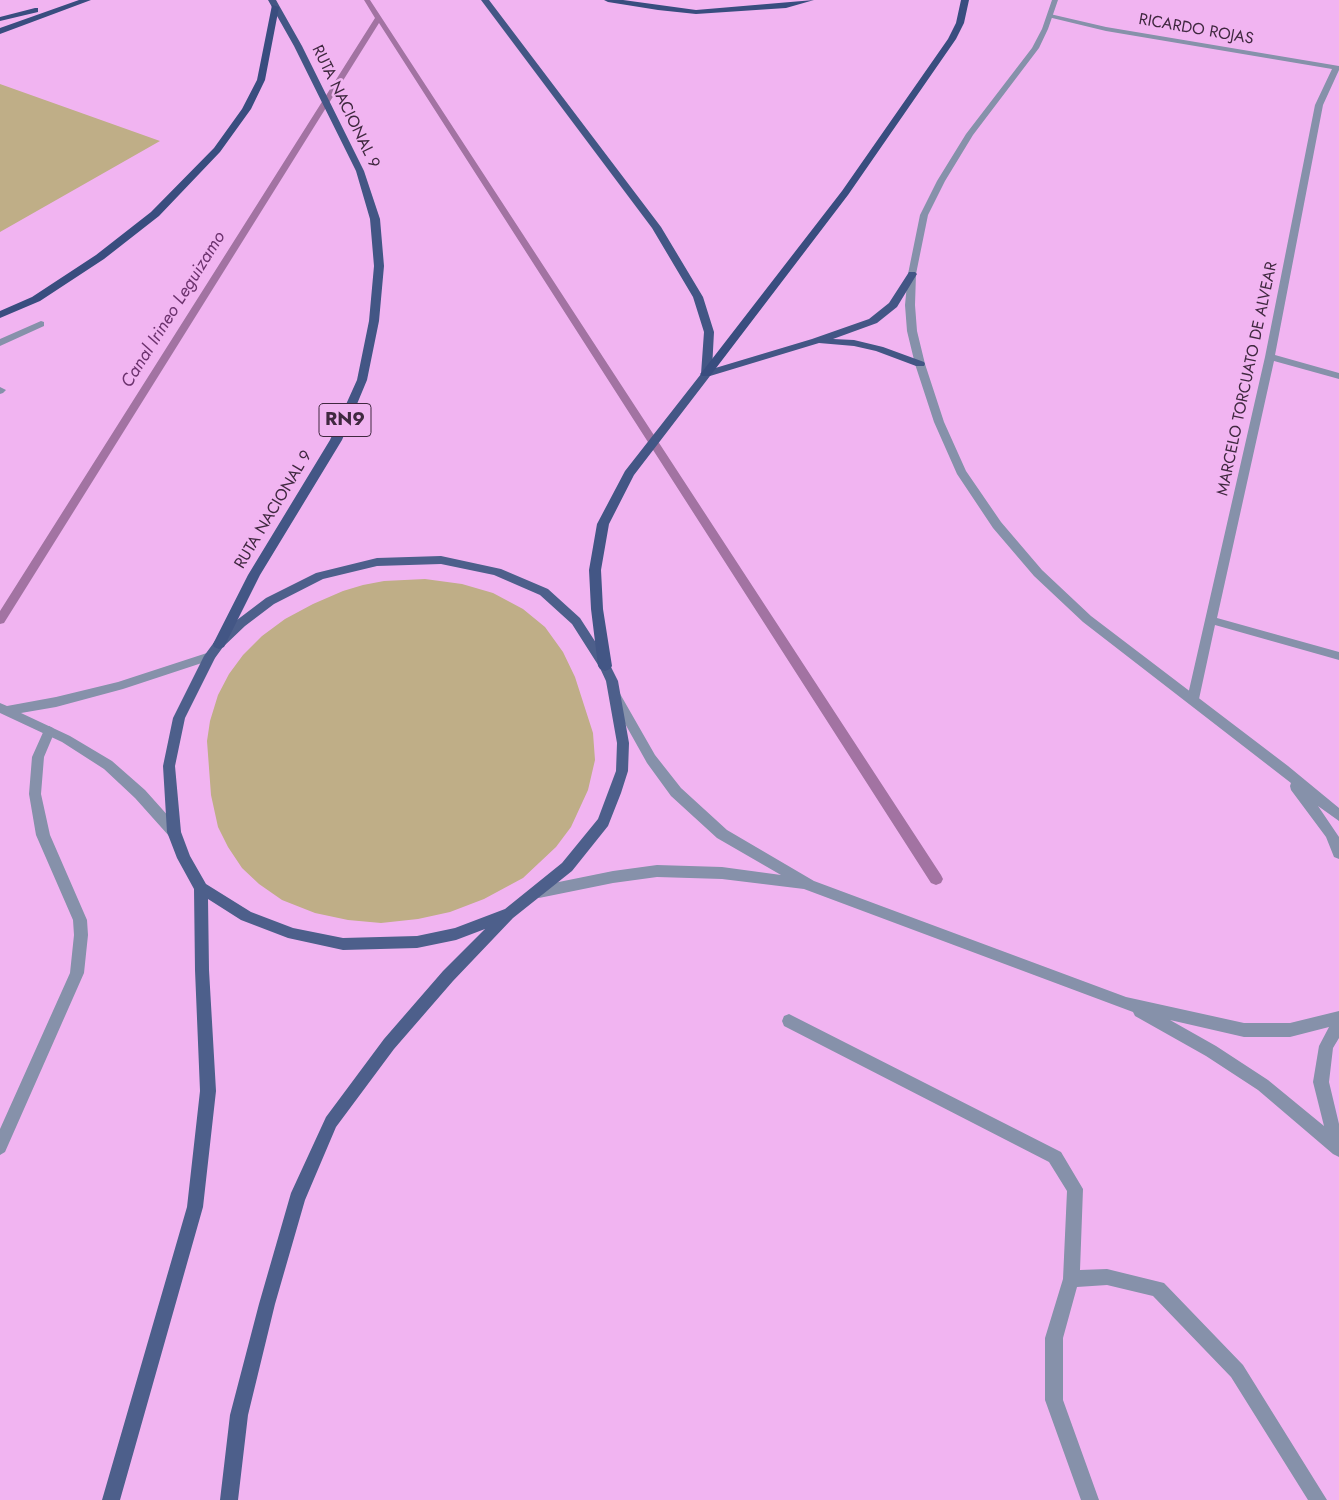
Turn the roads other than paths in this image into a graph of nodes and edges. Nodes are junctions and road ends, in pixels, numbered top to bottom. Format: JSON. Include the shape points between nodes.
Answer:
{"nodes":[{"id":1,"x":71,"y":0,"type":"edge"},
{"id":2,"x":88,"y":0,"type":"edge"},
{"id":3,"x":485,"y":0,"type":"edge"},
{"id":4,"x":608,"y":0,"type":"edge"},
{"id":5,"x":810,"y":0,"type":"edge"},
{"id":6,"x":965,"y":0,"type":"edge"},
{"id":7,"x":1055,"y":0,"type":"edge"},
{"id":8,"x":273,"y":3,"type":"edge"},
{"id":9,"x":1050,"y":16,"type":"junction"},
{"id":10,"x":0,"y":19,"type":"edge"},
{"id":11,"x":0,"y":32,"type":"edge"},
{"id":12,"x":1338,"y":68,"type":"edge"},
{"id":13,"x":912,"y":274,"type":"junction"},
{"id":14,"x":0,"y":315,"type":"edge"},
{"id":15,"x":41,"y":324,"type":"dead end"},
{"id":16,"x":816,"y":341,"type":"junction"},
{"id":17,"x":0,"y":343,"type":"edge"},
{"id":18,"x":1270,"y":357,"type":"junction"},
{"id":19,"x":920,"y":364,"type":"junction"},
{"id":20,"x":706,"y":374,"type":"junction"},
{"id":21,"x":1339,"y":376,"type":"edge"},
{"id":22,"x":1211,"y":620,"type":"junction"},
{"id":23,"x":219,"y":644,"type":"junction"},
{"id":24,"x":210,"y":656,"type":"junction"},
{"id":25,"x":1339,"y":656,"type":"edge"},
{"id":26,"x":605,"y":666,"type":"junction"},
{"id":27,"x":615,"y":695,"type":"junction"},
{"id":28,"x":1193,"y":699,"type":"junction"},
{"id":29,"x":4,"y":709,"type":"edge"},
{"id":30,"x":50,"y":731,"type":"junction"},
{"id":31,"x":1284,"y":770,"type":"junction"},
{"id":32,"x":1339,"y":816,"type":"edge"},
{"id":33,"x":174,"y":832,"type":"junction"},
{"id":34,"x":1339,"y":853,"type":"edge"},
{"id":35,"x":809,"y":885,"type":"junction"},
{"id":36,"x":201,"y":888,"type":"junction"},
{"id":37,"x":539,"y":892,"type":"junction"},
{"id":38,"x":510,"y":913,"type":"junction"},
{"id":39,"x":1126,"y":1004,"type":"junction"},
{"id":40,"x":1339,"y":1018,"type":"edge"},
{"id":41,"x":789,"y":1021,"type":"dead end"},
{"id":42,"x":1339,"y":1024,"type":"edge"},
{"id":43,"x":1339,"y":1140,"type":"edge"},
{"id":44,"x":0,"y":1147,"type":"edge"},
{"id":45,"x":1339,"y":1149,"type":"edge"},
{"id":46,"x":1071,"y":1279,"type":"junction"},
{"id":47,"x":111,"y":1500,"type":"edge"},
{"id":48,"x":229,"y":1500,"type":"edge"},
{"id":49,"x":1090,"y":1500,"type":"edge"},
{"id":50,"x":1318,"y":1500,"type":"edge"}],
"edges":[{"from":1,"to":10,"type":"highway"},
{"from":2,"to":11,"type":"highway"},
{"from":3,"to":20,"type":"highway","via":[[656,226],[698,297],[709,332]]},
{"from":4,"to":5,"type":"highway","via":[[696,12],[786,6]]},
{"from":6,"to":20,"type":"highway","via":[[960,23],[946,48],[845,194]]},
{"from":7,"to":9,"type":"street"},
{"from":8,"to":14,"type":"highway","via":[[261,80],[246,109],[217,150],[155,214],[100,257],[36,299]]},
{"from":8,"to":23,"type":"highway","name":"RUTA NACIONAL 9","number":"RN9","via":[[360,171],[375,219],[379,266],[374,321],[362,380],[336,440],[254,575]]},
{"from":9,"to":12,"type":"street","name":"RICARDO ROJAS","via":[[1116,31]]},
{"from":9,"to":13,"type":"street","via":[[1035,48],[970,134],[941,181],[924,215]]},
{"from":12,"to":18,"type":"street","name":"MARCELO TORCUATO DE ALVEAR","via":[[1319,105]]},
{"from":13,"to":16,"type":"highway","via":[[893,305],[873,321]]},
{"from":13,"to":19,"type":"street","via":[[912,331]]},
{"from":15,"to":17,"type":"street"},
{"from":16,"to":19,"type":"highway","via":[[879,349]]},
{"from":16,"to":20,"type":"highway"},
{"from":18,"to":21,"type":"street"},
{"from":18,"to":22,"type":"street","name":"MARCELO TORCUATO DE ALVEAR"},
{"from":19,"to":28,"type":"street","via":[[939,422],[961,472],[997,526],[1038,573],[1087,619]]},
{"from":20,"to":26,"type":"highway","via":[[630,474],[603,524],[595,570]]},
{"from":22,"to":25,"type":"street"},
{"from":22,"to":28,"type":"street","name":"MARCELO TORCUATO DE ALVEAR"},
{"from":23,"to":24,"type":"main road"},
{"from":23,"to":26,"type":"main road","via":[[270,601],[320,576],[377,562],[441,560],[497,572],[544,592],[576,621]]},
{"from":24,"to":29,"type":"street","via":[[119,686],[56,702]]},
{"from":24,"to":33,"type":"main road","via":[[179,718],[173,740],[169,766]]},
{"from":26,"to":27,"type":"main road"},
{"from":27,"to":35,"type":"street","via":[[651,759],[676,792],[722,834]]},
{"from":27,"to":37,"type":"main road","via":[[623,743],[622,770],[615,793],[603,822],[567,866]]},
{"from":28,"to":31,"type":"street"},
{"from":29,"to":30,"type":"street"},
{"from":30,"to":33,"type":"street","via":[[108,765]]},
{"from":30,"to":44,"type":"street","via":[[38,757],[35,794],[43,835],[80,920],[77,973]]},
{"from":31,"to":32,"type":"street"},
{"from":31,"to":34,"type":"street","via":[[1331,834]]},
{"from":33,"to":36,"type":"main road"},
{"from":35,"to":37,"type":"street","via":[[722,873],[657,872]]},
{"from":35,"to":39,"type":"street"},
{"from":36,"to":38,"type":"main road","via":[[254,919],[293,934],[344,944],[417,942],[456,934]]},
{"from":36,"to":47,"type":"main road","via":[[208,1091],[195,1207]]},
{"from":37,"to":38,"type":"main road"},
{"from":38,"to":48,"type":"main road","via":[[388,1044],[331,1122],[297,1199],[267,1304],[239,1415]]},
{"from":39,"to":40,"type":"street","via":[[1244,1030],[1290,1030]]},
{"from":39,"to":45,"type":"street","via":[[1211,1051],[1263,1085]]},
{"from":41,"to":46,"type":"street","via":[[1055,1157],[1075,1189]]},
{"from":42,"to":43,"type":"street","via":[[1326,1046],[1321,1082],[1330,1123]]},
{"from":46,"to":49,"type":"street","via":[[1054,1338],[1054,1400]]},
{"from":46,"to":50,"type":"street","via":[[1107,1277],[1158,1289],[1237,1371]]}]}
